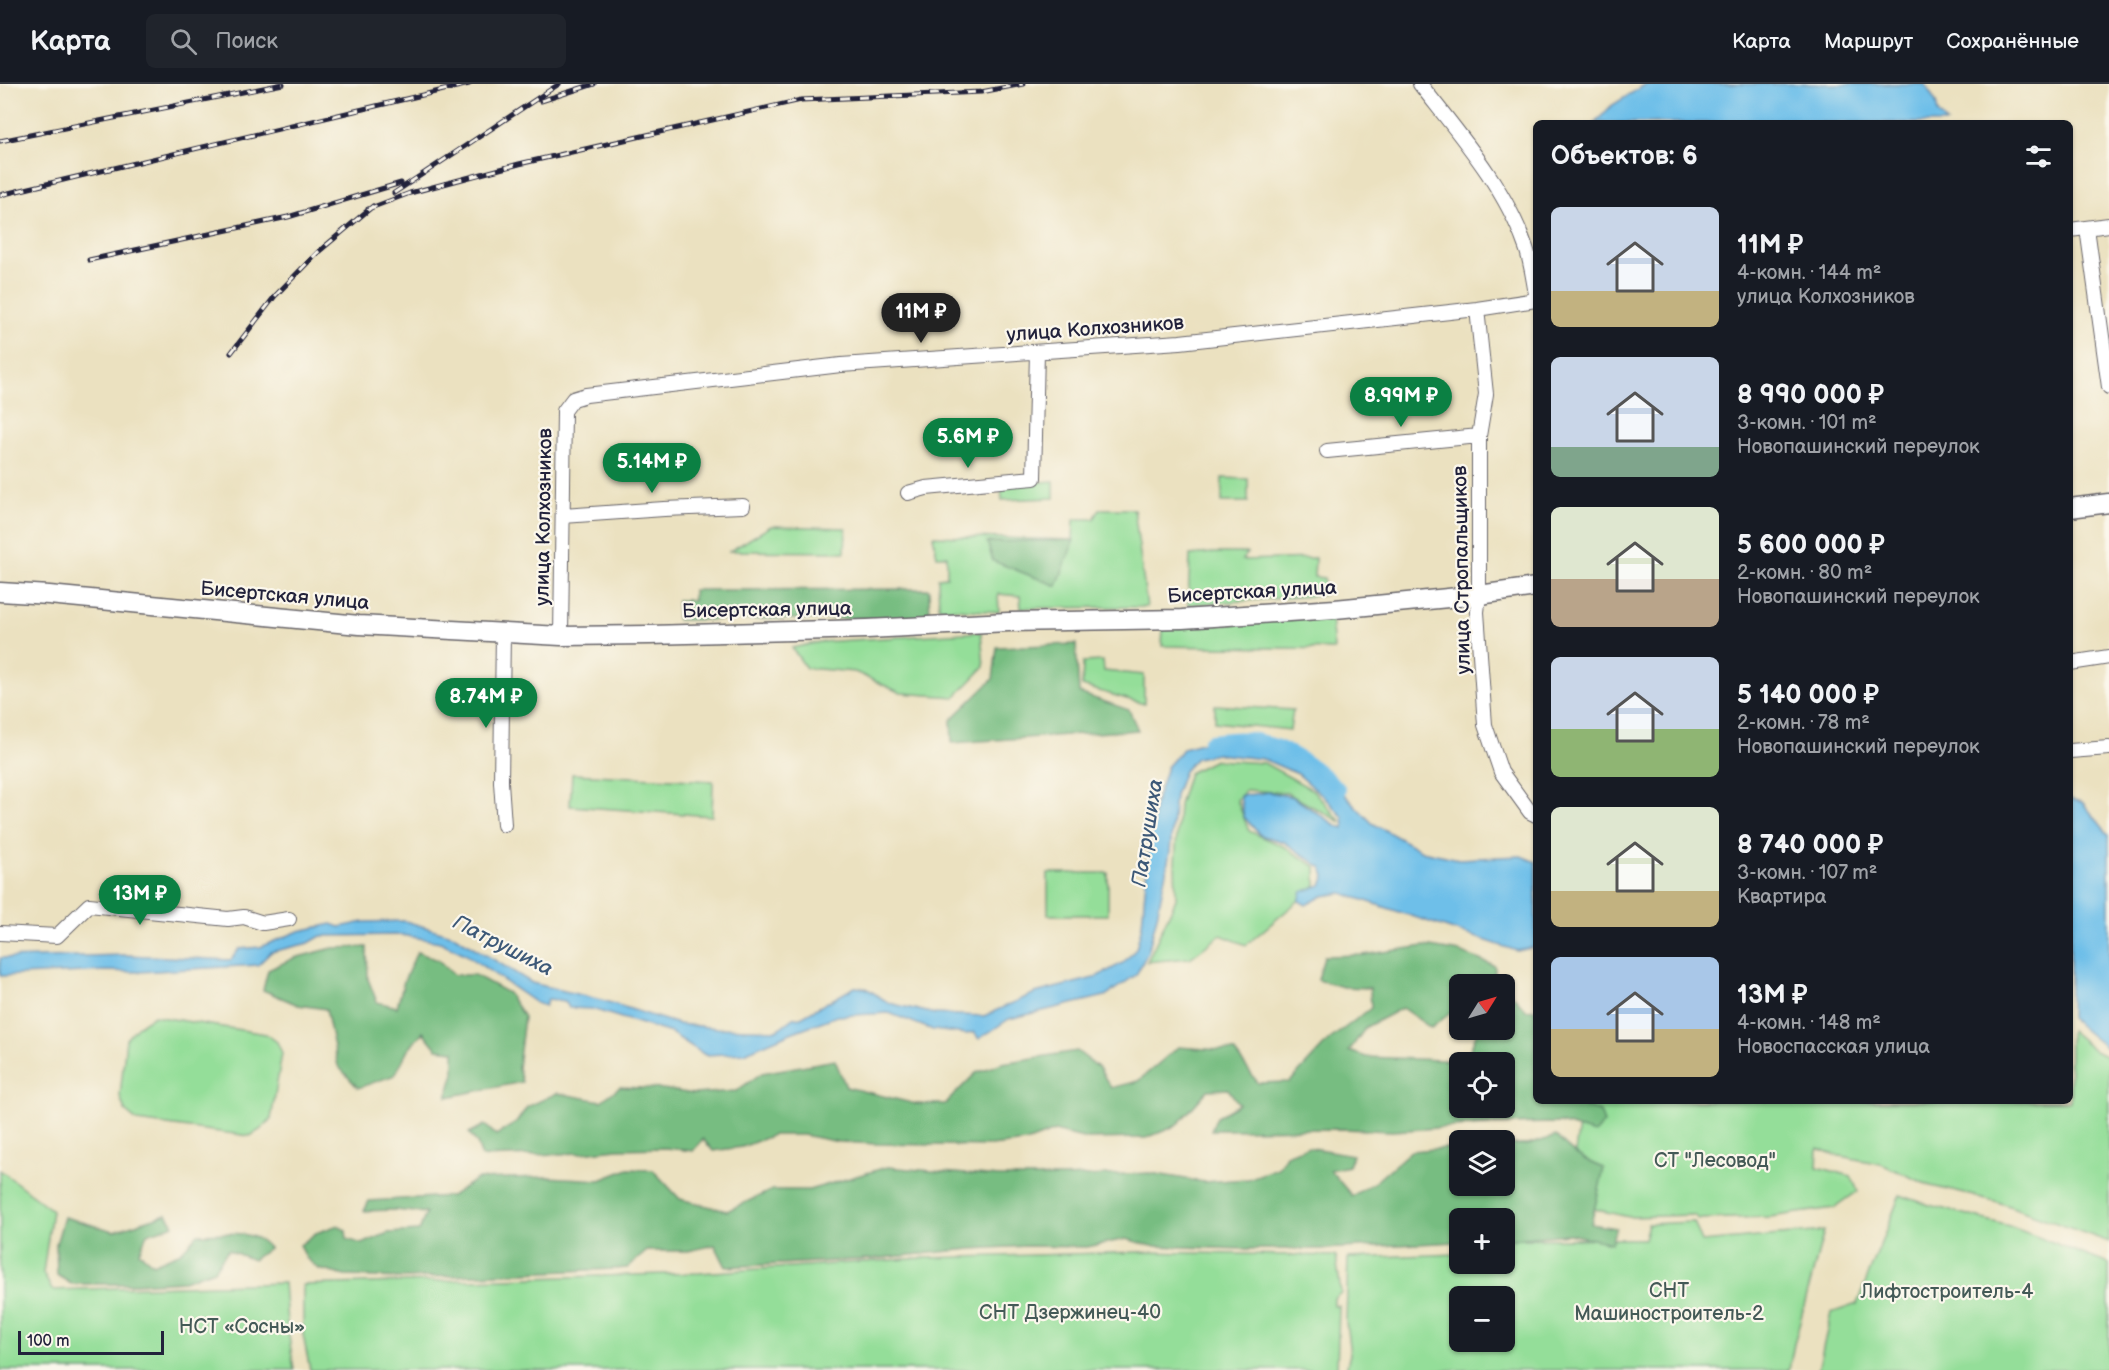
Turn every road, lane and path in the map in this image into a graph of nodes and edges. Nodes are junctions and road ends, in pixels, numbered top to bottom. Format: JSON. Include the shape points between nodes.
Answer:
{"nodes":[{"id":1,"x":1420,"y":84,"type":"edge"},
{"id":2,"x":2109,"y":225,"type":"edge"},
{"id":3,"x":2087,"y":228,"type":"junction"},
{"id":4,"x":2073,"y":230,"type":"edge"},
{"id":5,"x":1533,"y":280,"type":"edge"},
{"id":6,"x":1533,"y":300,"type":"edge"},
{"id":7,"x":1477,"y":309,"type":"junction"},
{"id":8,"x":1037,"y":352,"type":"junction"},
{"id":9,"x":2109,"y":387,"type":"edge"},
{"id":10,"x":1479,"y":436,"type":"junction"},
{"id":11,"x":1327,"y":451,"type":"dead end"},
{"id":12,"x":908,"y":493,"type":"dead end"},
{"id":13,"x":2109,"y":502,"type":"edge"},
{"id":14,"x":743,"y":506,"type":"dead end"},
{"id":15,"x":2073,"y":508,"type":"edge"},
{"id":16,"x":563,"y":516,"type":"junction"},
{"id":17,"x":1533,"y":587,"type":"edge"},
{"id":18,"x":0,"y":592,"type":"edge"},
{"id":19,"x":1479,"y":595,"type":"junction"},
{"id":20,"x":503,"y":632,"type":"junction"},
{"id":21,"x":561,"y":636,"type":"junction"},
{"id":22,"x":2109,"y":657,"type":"edge"},
{"id":23,"x":2073,"y":663,"type":"edge"},
{"id":24,"x":2109,"y":748,"type":"edge"},
{"id":25,"x":2073,"y":751,"type":"edge"},
{"id":26,"x":1533,"y":814,"type":"edge"},
{"id":27,"x":504,"y":825,"type":"dead end"},
{"id":28,"x":289,"y":919,"type":"dead end"},
{"id":29,"x":0,"y":933,"type":"edge"}],
"edges":[{"from":1,"to":5,"type":"street","via":[[1500,193],[1526,247]]},
{"from":2,"to":3,"type":"street"},
{"from":3,"to":4,"type":"street"},
{"from":3,"to":9,"type":"street"},
{"from":6,"to":7,"type":"street","name":"улица Колхозников"},
{"from":7,"to":8,"type":"street","name":"улица Колхозников","via":[[1180,342]]},
{"from":7,"to":10,"type":"street","name":"улица Стропальщиков","via":[[1486,394]]},
{"from":8,"to":12,"type":"street","via":[[1034,478]]},
{"from":8,"to":16,"type":"street","name":"улица Колхозников","via":[[841,365],[573,399],[564,411]]},
{"from":10,"to":11,"type":"street"},
{"from":10,"to":19,"type":"street","name":"улица Стропальщиков"},
{"from":13,"to":15,"type":"main road"},
{"from":14,"to":16,"type":"street"},
{"from":16,"to":21,"type":"street","name":"улица Колхозников"},
{"from":17,"to":19,"type":"main road","name":"Бисертская улица"},
{"from":18,"to":20,"type":"main road","name":"Бисертская улица","via":[[359,625]]},
{"from":19,"to":21,"type":"main road","name":"Бисертская улица","via":[[1179,619]]},
{"from":19,"to":26,"type":"street","name":"улица Стропальщиков","via":[[1485,724],[1501,772]]},
{"from":20,"to":21,"type":"main road","name":"Бисертская улица"},
{"from":20,"to":27,"type":"street"},
{"from":22,"to":23,"type":"street"},
{"from":24,"to":25,"type":"street"},
{"from":28,"to":29,"type":"street","via":[[263,923],[244,917],[228,919],[89,905],[57,936]]}]}
